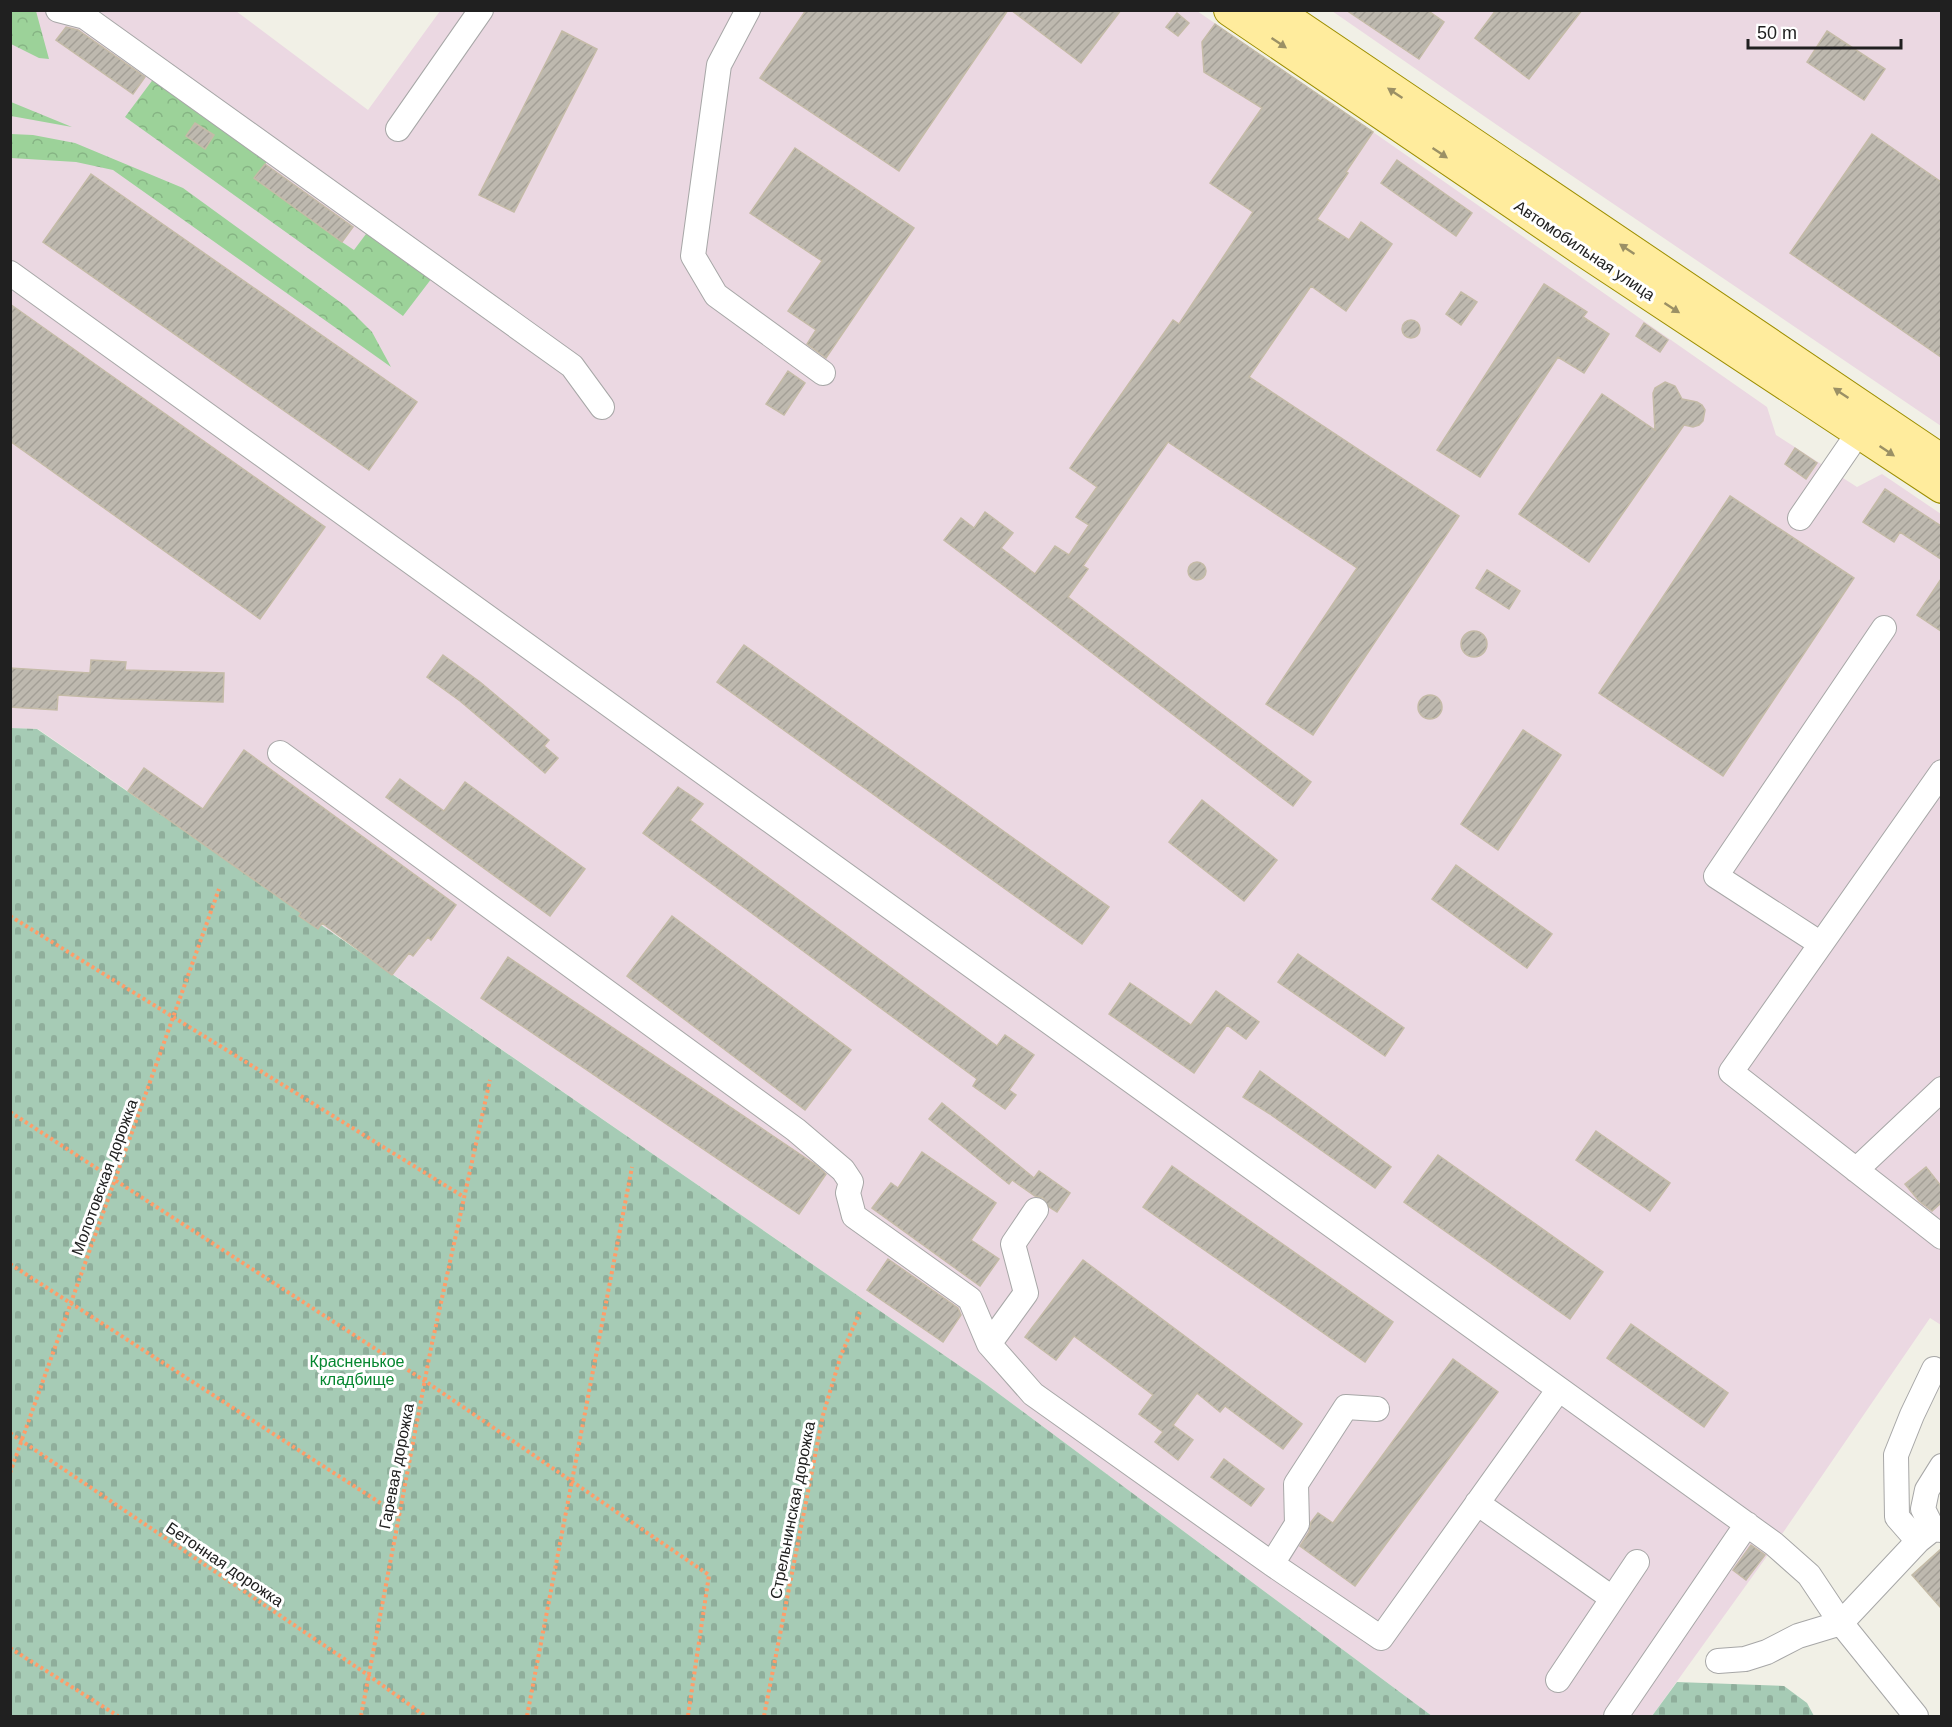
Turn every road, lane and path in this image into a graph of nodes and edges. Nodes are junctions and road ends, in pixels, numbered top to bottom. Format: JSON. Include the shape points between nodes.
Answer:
{"nodes":[{"id":1,"x":58,"y":10,"type":"edge"},
{"id":2,"x":481,"y":10,"type":"edge"},
{"id":3,"x":748,"y":10,"type":"edge"},
{"id":4,"x":1230,"y":10,"type":"edge"},
{"id":5,"x":1274,"y":10,"type":"edge"},
{"id":6,"x":398,"y":129,"type":"dead end"},
{"id":7,"x":10,"y":273,"type":"edge"},
{"id":8,"x":823,"y":373,"type":"dead end"},
{"id":9,"x":602,"y":407,"type":"dead end"},
{"id":10,"x":1859,"y":432,"type":"junction"},
{"id":11,"x":1941,"y":461,"type":"edge"},
{"id":12,"x":1941,"y":487,"type":"edge"},
{"id":13,"x":1800,"y":518,"type":"dead end"},
{"id":14,"x":1884,"y":628,"type":"dead end"},
{"id":15,"x":280,"y":753,"type":"dead end"},
{"id":16,"x":1941,"y":772,"type":"edge"},
{"id":17,"x":219,"y":889,"type":"dead end"},
{"id":18,"x":10,"y":916,"type":"edge"},
{"id":19,"x":1821,"y":944,"type":"junction"},
{"id":20,"x":174,"y":1017,"type":"junction"},
{"id":21,"x":490,"y":1080,"type":"dead end"},
{"id":22,"x":1941,"y":1089,"type":"edge"},
{"id":23,"x":10,"y":1112,"type":"edge"},
{"id":24,"x":632,"y":1167,"type":"dead end"},
{"id":25,"x":1856,"y":1170,"type":"junction"},
{"id":26,"x":116,"y":1180,"type":"junction"},
{"id":27,"x":464,"y":1197,"type":"junction"},
{"id":28,"x":1036,"y":1209,"type":"dead end"},
{"id":29,"x":1941,"y":1237,"type":"edge"},
{"id":30,"x":10,"y":1264,"type":"edge"},
{"id":31,"x":72,"y":1303,"type":"junction"},
{"id":32,"x":861,"y":1312,"type":"dead end"},
{"id":33,"x":989,"y":1344,"type":"junction"},
{"id":34,"x":1934,"y":1369,"type":"dead end"},
{"id":35,"x":425,"y":1381,"type":"junction"},
{"id":36,"x":1559,"y":1389,"type":"junction"},
{"id":37,"x":1377,"y":1409,"type":"dead end"},
{"id":38,"x":10,"y":1433,"type":"edge"},
{"id":39,"x":22,"y":1442,"type":"junction"},
{"id":40,"x":1941,"y":1466,"type":"edge"},
{"id":41,"x":10,"y":1473,"type":"edge"},
{"id":42,"x":572,"y":1481,"type":"junction"},
{"id":43,"x":1477,"y":1503,"type":"junction"},
{"id":44,"x":399,"y":1515,"type":"junction"},
{"id":45,"x":1747,"y":1524,"type":"junction"},
{"id":46,"x":1931,"y":1533,"type":"edge"},
{"id":47,"x":1637,"y":1562,"type":"dead end"},
{"id":48,"x":1272,"y":1564,"type":"junction"},
{"id":49,"x":1612,"y":1598,"type":"junction"},
{"id":50,"x":1841,"y":1623,"type":"junction"},
{"id":51,"x":10,"y":1648,"type":"edge"},
{"id":52,"x":1718,"y":1661,"type":"dead end"},
{"id":53,"x":368,"y":1675,"type":"junction"},
{"id":54,"x":1558,"y":1680,"type":"dead end"},
{"id":55,"x":118,"y":1716,"type":"edge"},
{"id":56,"x":361,"y":1716,"type":"edge"},
{"id":57,"x":425,"y":1716,"type":"edge"},
{"id":58,"x":527,"y":1716,"type":"edge"},
{"id":59,"x":688,"y":1716,"type":"edge"},
{"id":60,"x":764,"y":1716,"type":"edge"},
{"id":61,"x":1616,"y":1716,"type":"edge"},
{"id":62,"x":1916,"y":1716,"type":"edge"}],
"edges":[{"from":1,"to":9,"type":"lane","via":[[85,17],[572,366]]},
{"from":2,"to":6,"type":"lane"},
{"from":3,"to":8,"type":"lane","via":[[719,65],[693,256],[716,295]]},
{"from":4,"to":10,"type":"main road","name":"Автомобильная улица","one_way":true},
{"from":11,"to":5,"type":"main road","name":"Автомобильная улица","one_way":true},
{"from":7,"to":36,"type":"lane"},
{"from":10,"to":12,"type":"main road","name":"Автомобильная улица","one_way":true},
{"from":10,"to":13,"type":"lane"},
{"from":14,"to":19,"type":"lane","via":[[1716,876]]},
{"from":15,"to":33,"type":"lane","via":[[804,1137],[843,1170],[851,1182],[848,1194],[854,1216],[970,1299]]},
{"from":16,"to":19,"type":"lane"},
{"from":17,"to":20,"type":"path","name":"Молотовская дорожка"},
{"from":18,"to":20,"type":"path"},
{"from":19,"to":25,"type":"lane","via":[[1731,1072]]},
{"from":20,"to":26,"type":"path","name":"Молотовская дорожка"},
{"from":20,"to":27,"type":"path"},
{"from":21,"to":27,"type":"path","name":"Гаревая дорожка"},
{"from":22,"to":25,"type":"lane"},
{"from":23,"to":26,"type":"path"},
{"from":24,"to":42,"type":"path"},
{"from":25,"to":29,"type":"lane"},
{"from":26,"to":31,"type":"path","name":"Молотовская дорожка"},
{"from":26,"to":35,"type":"path"},
{"from":27,"to":35,"type":"path","name":"Гаревая дорожка"},
{"from":28,"to":33,"type":"lane","via":[[1013,1244],[1026,1293]]},
{"from":30,"to":31,"type":"path"},
{"from":31,"to":39,"type":"path","name":"Молотовская дорожка"},
{"from":31,"to":44,"type":"path"},
{"from":32,"to":60,"type":"path","name":"Стрельнинская дорожка","via":[[841,1355],[823,1415]]},
{"from":33,"to":48,"type":"lane","via":[[1032,1394]]},
{"from":34,"to":46,"type":"lane","via":[[1896,1455],[1897,1517]]},
{"from":35,"to":42,"type":"path"},
{"from":35,"to":44,"type":"path","name":"Гаревая дорожка"},
{"from":36,"to":43,"type":"lane"},
{"from":36,"to":45,"type":"lane"},
{"from":37,"to":48,"type":"lane","via":[[1346,1407],[1296,1484],[1297,1524]]},
{"from":38,"to":39,"type":"path","name":"Бетонная дорожка"},
{"from":39,"to":41,"type":"path","name":"Молотовская дорожка"},
{"from":39,"to":53,"type":"path","name":"Бетонная дорожка"},
{"from":40,"to":46,"type":"lane","via":[[1927,1490],[1923,1509]]},
{"from":42,"to":58,"type":"path"},
{"from":42,"to":59,"type":"path","via":[[710,1575]]},
{"from":43,"to":48,"type":"lane","via":[[1381,1638]]},
{"from":43,"to":49,"type":"lane"},
{"from":44,"to":53,"type":"path","name":"Гаревая дорожка"},
{"from":45,"to":50,"type":"lane","via":[[1809,1575]]},
{"from":45,"to":61,"type":"lane"},
{"from":46,"to":50,"type":"lane"},
{"from":47,"to":49,"type":"lane"},
{"from":49,"to":54,"type":"lane"},
{"from":50,"to":52,"type":"lane","via":[[1745,1659]]},
{"from":50,"to":62,"type":"lane"},
{"from":51,"to":55,"type":"path"},
{"from":53,"to":56,"type":"path","name":"Гаревая дорожка"},
{"from":53,"to":57,"type":"path","name":"Бетонная дорожка"}]}
